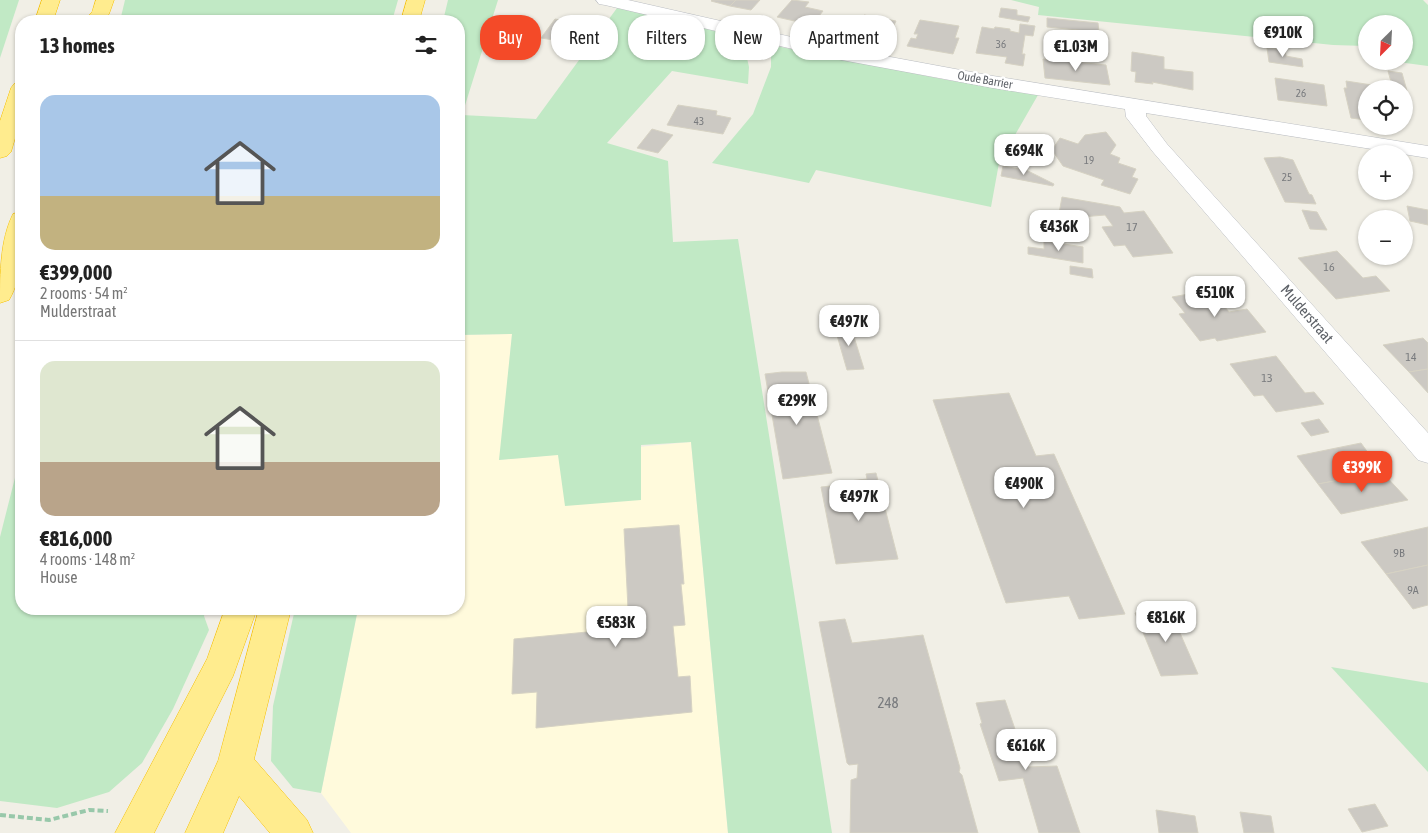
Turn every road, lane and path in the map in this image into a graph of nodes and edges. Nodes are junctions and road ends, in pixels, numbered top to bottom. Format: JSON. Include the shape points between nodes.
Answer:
{"nodes":[{"id":1,"x":51,"y":0,"type":"edge"},
{"id":2,"x":105,"y":0,"type":"edge"},
{"id":3,"x":416,"y":0,"type":"edge"},
{"id":4,"x":605,"y":0,"type":"edge"},
{"id":5,"x":666,"y":6,"type":"edge"},
{"id":6,"x":46,"y":15,"type":"edge"},
{"id":7,"x":95,"y":15,"type":"edge"},
{"id":8,"x":412,"y":15,"type":"edge"},
{"id":9,"x":1135,"y":104,"type":"junction"},
{"id":10,"x":15,"y":106,"type":"edge"},
{"id":11,"x":0,"y":152,"type":"edge"},
{"id":12,"x":1428,"y":152,"type":"edge"},
{"id":13,"x":15,"y":240,"type":"edge"},
{"id":14,"x":0,"y":294,"type":"edge"},
{"id":15,"x":1428,"y":452,"type":"edge"},
{"id":16,"x":239,"y":615,"type":"edge"},
{"id":17,"x":273,"y":615,"type":"edge"},
{"id":18,"x":235,"y":764,"type":"junction"},
{"id":19,"x":0,"y":815,"type":"edge"},
{"id":20,"x":48,"y":820,"type":"dead end"},
{"id":21,"x":134,"y":833,"type":"edge"},
{"id":22,"x":204,"y":833,"type":"edge"},
{"id":23,"x":294,"y":833,"type":"edge"}],
"edges":[{"from":1,"to":6,"type":"highway"},
{"from":2,"to":7,"type":"highway","via":[[100,14]]},
{"from":3,"to":8,"type":"highway"},
{"from":4,"to":5,"type":"street","name":"Oude Barrier"},
{"from":5,"to":9,"type":"street","name":"Oude Barrier","via":[[841,54]]},
{"from":9,"to":12,"type":"street","name":"Oude Barrier"},
{"from":9,"to":15,"type":"street","name":"Mulderstraat","via":[[1136,117],[1160,148]]},
{"from":10,"to":11,"type":"highway"},
{"from":13,"to":14,"type":"highway"},
{"from":16,"to":21,"type":"highway","via":[[220,666]]},
{"from":17,"to":18,"type":"highway"},
{"from":18,"to":22,"type":"highway"},
{"from":18,"to":23,"type":"highway"},
{"from":19,"to":20,"type":"path"}]}
